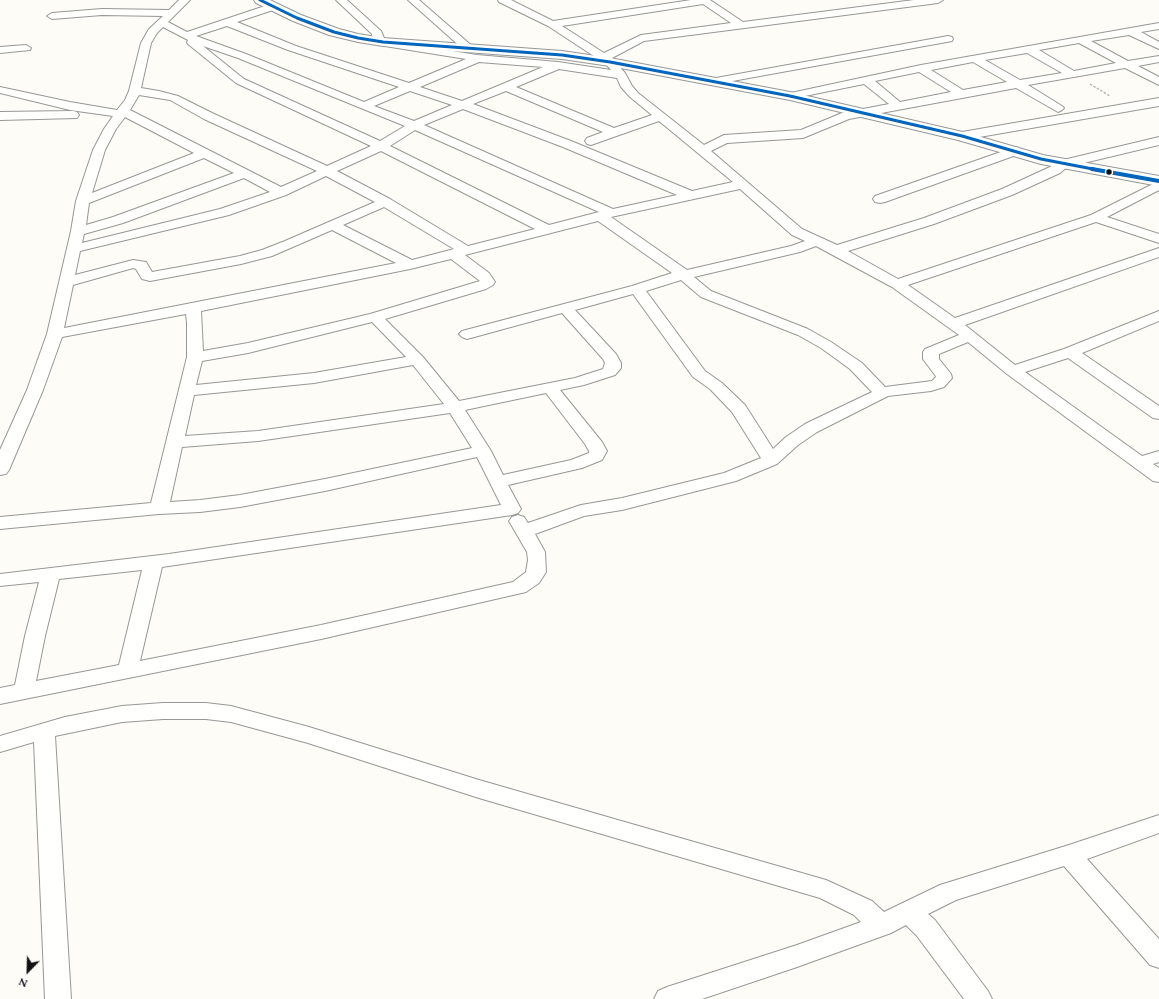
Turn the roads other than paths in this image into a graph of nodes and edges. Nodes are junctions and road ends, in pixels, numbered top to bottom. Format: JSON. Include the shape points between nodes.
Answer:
{"nodes":[{"id":1,"x":185,"y":0,"type":"edge"},
{"id":2,"x":260,"y":0,"type":"edge"},
{"id":3,"x":342,"y":0,"type":"edge"},
{"id":4,"x":413,"y":0,"type":"edge"},
{"id":5,"x":503,"y":0,"type":"edge"},
{"id":6,"x":704,"y":0,"type":"edge"},
{"id":7,"x":938,"y":0,"type":"edge"},
{"id":8,"x":272,"y":8,"type":"junction"},
{"id":9,"x":171,"y":12,"type":"junction"},
{"id":10,"x":52,"y":16,"type":"dead end"},
{"id":11,"x":161,"y":22,"type":"junction"},
{"id":12,"x":228,"y":22,"type":"junction"},
{"id":13,"x":552,"y":24,"type":"junction"},
{"id":14,"x":742,"y":26,"type":"junction"},
{"id":15,"x":1159,"y":26,"type":"edge"},
{"id":16,"x":1130,"y":31,"type":"junction"},
{"id":17,"x":186,"y":36,"type":"junction"},
{"id":18,"x":948,"y":39,"type":"dead end"},
{"id":19,"x":1081,"y":40,"type":"junction"},
{"id":20,"x":381,"y":42,"type":"junction"},
{"id":21,"x":1159,"y":46,"type":"edge"},
{"id":22,"x":26,"y":48,"type":"dead end"},
{"id":23,"x":1028,"y":49,"type":"junction"},
{"id":24,"x":0,"y":50,"type":"edge"},
{"id":25,"x":473,"y":53,"type":"junction"},
{"id":26,"x":976,"y":58,"type":"junction"},
{"id":27,"x":1159,"y":59,"type":"edge"},
{"id":28,"x":607,"y":60,"type":"junction"},
{"id":29,"x":558,"y":65,"type":"junction"},
{"id":30,"x":1125,"y":65,"type":"junction"},
{"id":31,"x":921,"y":68,"type":"junction"},
{"id":32,"x":1074,"y":75,"type":"junction"},
{"id":33,"x":621,"y":76,"type":"junction"},
{"id":34,"x":865,"y":79,"type":"junction"},
{"id":35,"x":716,"y":82,"type":"junction"},
{"id":36,"x":1159,"y":82,"type":"edge"},
{"id":37,"x":1020,"y":84,"type":"junction"},
{"id":38,"x":411,"y":86,"type":"junction"},
{"id":39,"x":507,"y":87,"type":"junction"},
{"id":40,"x":0,"y":90,"type":"edge"},
{"id":41,"x":136,"y":91,"type":"junction"},
{"id":42,"x":961,"y":94,"type":"junction"},
{"id":43,"x":790,"y":96,"type":"junction"},
{"id":44,"x":1159,"y":102,"type":"edge"},
{"id":45,"x":464,"y":105,"type":"junction"},
{"id":46,"x":364,"y":106,"type":"junction"},
{"id":47,"x":898,"y":106,"type":"junction"},
{"id":48,"x":1058,"y":108,"type":"dead end"},
{"id":49,"x":121,"y":112,"type":"junction"},
{"id":50,"x":863,"y":113,"type":"junction"},
{"id":51,"x":0,"y":116,"type":"edge"},
{"id":52,"x":661,"y":116,"type":"junction"},
{"id":53,"x":414,"y":125,"type":"junction"},
{"id":54,"x":613,"y":132,"type":"junction"},
{"id":55,"x":962,"y":136,"type":"junction"},
{"id":56,"x":591,"y":141,"type":"dead end"},
{"id":57,"x":1159,"y":141,"type":"edge"},
{"id":58,"x":381,"y":146,"type":"junction"},
{"id":59,"x":703,"y":150,"type":"junction"},
{"id":60,"x":1015,"y":151,"type":"junction"},
{"id":61,"x":204,"y":153,"type":"junction"},
{"id":62,"x":1063,"y":164,"type":"junction"},
{"id":63,"x":325,"y":172,"type":"junction"},
{"id":64,"x":245,"y":173,"type":"junction"},
{"id":65,"x":1159,"y":181,"type":"edge"},
{"id":66,"x":743,"y":184,"type":"junction"},
{"id":67,"x":1159,"y":185,"type":"edge"},
{"id":68,"x":281,"y":192,"type":"junction"},
{"id":69,"x":692,"y":196,"type":"junction"},
{"id":70,"x":880,"y":199,"type":"dead end"},
{"id":71,"x":83,"y":201,"type":"junction"},
{"id":72,"x":385,"y":202,"type":"junction"},
{"id":73,"x":606,"y":214,"type":"junction"},
{"id":74,"x":1096,"y":218,"type":"junction"},
{"id":75,"x":332,"y":225,"type":"junction"},
{"id":76,"x":546,"y":229,"type":"junction"},
{"id":77,"x":78,"y":231,"type":"junction"},
{"id":78,"x":1159,"y":239,"type":"edge"},
{"id":79,"x":815,"y":242,"type":"junction"},
{"id":80,"x":74,"y":249,"type":"junction"},
{"id":81,"x":836,"y":250,"type":"junction"},
{"id":82,"x":1159,"y":252,"type":"edge"},
{"id":83,"x":460,"y":253,"type":"junction"},
{"id":84,"x":410,"y":265,"type":"junction"},
{"id":85,"x":684,"y":275,"type":"junction"},
{"id":86,"x":66,"y":282,"type":"junction"},
{"id":87,"x":897,"y":284,"type":"junction"},
{"id":88,"x":637,"y":289,"type":"junction"},
{"id":89,"x":193,"y":308,"type":"junction"},
{"id":90,"x":566,"y":308,"type":"junction"},
{"id":91,"x":374,"y":317,"type":"junction"},
{"id":92,"x":1155,"y":321,"type":"edge"},
{"id":93,"x":953,"y":324,"type":"junction"},
{"id":94,"x":55,"y":334,"type":"junction"},
{"id":95,"x":467,"y":334,"type":"dead end"},
{"id":96,"x":970,"y":336,"type":"junction"},
{"id":97,"x":1070,"y":352,"type":"junction"},
{"id":98,"x":195,"y":357,"type":"junction"},
{"id":99,"x":417,"y":360,"type":"junction"},
{"id":100,"x":1012,"y":371,"type":"junction"},
{"id":101,"x":549,"y":388,"type":"junction"},
{"id":102,"x":187,"y":391,"type":"junction"},
{"id":103,"x":882,"y":393,"type":"junction"},
{"id":104,"x":455,"y":407,"type":"junction"},
{"id":105,"x":1159,"y":414,"type":"edge"},
{"id":106,"x":175,"y":442,"type":"junction"},
{"id":107,"x":482,"y":451,"type":"junction"},
{"id":108,"x":1159,"y":456,"type":"edge"},
{"id":109,"x":771,"y":460,"type":"junction"},
{"id":110,"x":1140,"y":462,"type":"junction"},
{"id":111,"x":0,"y":470,"type":"edge"},
{"id":112,"x":1159,"y":477,"type":"edge"},
{"id":113,"x":498,"y":482,"type":"junction"},
{"id":114,"x":159,"y":508,"type":"junction"},
{"id":115,"x":512,"y":509,"type":"junction"},
{"id":116,"x":0,"y":523,"type":"edge"},
{"id":117,"x":524,"y":530,"type":"junction"},
{"id":118,"x":153,"y":562,"type":"junction"},
{"id":119,"x":51,"y":574,"type":"junction"},
{"id":120,"x":0,"y":580,"type":"edge"},
{"id":121,"x":128,"y":669,"type":"junction"},
{"id":122,"x":24,"y":691,"type":"junction"},
{"id":123,"x":0,"y":696,"type":"edge"},
{"id":124,"x":44,"y":732,"type":"junction"},
{"id":125,"x":0,"y":744,"type":"edge"},
{"id":126,"x":1159,"y":824,"type":"edge"},
{"id":127,"x":1069,"y":855,"type":"junction"},
{"id":128,"x":908,"y":912,"type":"junction"},
{"id":129,"x":882,"y":925,"type":"junction"},
{"id":130,"x":1159,"y":957,"type":"edge"},
{"id":131,"x":58,"y":999,"type":"edge"},
{"id":132,"x":667,"y":999,"type":"edge"},
{"id":133,"x":980,"y":999,"type":"edge"}],
"edges":[{"from":1,"to":9,"type":"street"},
{"from":2,"to":8,"type":"street"},
{"from":3,"to":20,"type":"street","via":[[377,33]]},
{"from":4,"to":25,"type":"street"},
{"from":5,"to":13,"type":"street"},
{"from":6,"to":13,"type":"street"},
{"from":6,"to":14,"type":"street"},
{"from":7,"to":14,"type":"street"},
{"from":8,"to":12,"type":"street"},
{"from":8,"to":20,"type":"street","via":[[334,32]]},
{"from":9,"to":10,"type":"street","via":[[102,12]]},
{"from":9,"to":11,"type":"street"},
{"from":11,"to":17,"type":"street"},
{"from":11,"to":41,"type":"street","via":[[152,31],[146,43]]},
{"from":12,"to":17,"type":"street"},
{"from":12,"to":38,"type":"street","via":[[299,50]]},
{"from":13,"to":28,"type":"street"},
{"from":14,"to":28,"type":"street","via":[[641,38]]},
{"from":15,"to":16,"type":"street"},
{"from":16,"to":19,"type":"street"},
{"from":16,"to":21,"type":"street"},
{"from":17,"to":46,"type":"street"},
{"from":17,"to":58,"type":"street","via":[[240,81]]},
{"from":18,"to":35,"type":"street"},
{"from":19,"to":23,"type":"street"},
{"from":19,"to":30,"type":"street"},
{"from":20,"to":25,"type":"street"},
{"from":22,"to":24,"type":"street"},
{"from":23,"to":26,"type":"street"},
{"from":23,"to":32,"type":"street"},
{"from":25,"to":28,"type":"street","via":[[562,55]]},
{"from":25,"to":29,"type":"street"},
{"from":25,"to":38,"type":"street"},
{"from":26,"to":31,"type":"street"},
{"from":26,"to":37,"type":"street"},
{"from":27,"to":30,"type":"street"},
{"from":28,"to":33,"type":"street"},
{"from":28,"to":35,"type":"street"},
{"from":29,"to":33,"type":"street"},
{"from":29,"to":39,"type":"street"},
{"from":30,"to":32,"type":"street"},
{"from":30,"to":36,"type":"street"},
{"from":31,"to":34,"type":"street"},
{"from":31,"to":42,"type":"street"},
{"from":32,"to":37,"type":"street"},
{"from":33,"to":52,"type":"street","via":[[634,95]]},
{"from":34,"to":43,"type":"street"},
{"from":34,"to":47,"type":"street"},
{"from":35,"to":43,"type":"street"},
{"from":37,"to":42,"type":"street"},
{"from":37,"to":48,"type":"street"},
{"from":38,"to":45,"type":"street"},
{"from":38,"to":46,"type":"street"},
{"from":39,"to":45,"type":"street"},
{"from":39,"to":54,"type":"street"},
{"from":40,"to":49,"type":"street","via":[[70,106]]},
{"from":41,"to":49,"type":"street"},
{"from":41,"to":63,"type":"street","via":[[174,98],[306,160]]},
{"from":42,"to":47,"type":"street"},
{"from":43,"to":50,"type":"street"},
{"from":44,"to":55,"type":"street"},
{"from":45,"to":53,"type":"street"},
{"from":45,"to":69,"type":"street"},
{"from":46,"to":53,"type":"street"},
{"from":47,"to":50,"type":"street"},
{"from":49,"to":51,"type":"street"},
{"from":49,"to":61,"type":"street"},
{"from":49,"to":71,"type":"street","via":[[99,150]]},
{"from":50,"to":55,"type":"street"},
{"from":50,"to":59,"type":"street","via":[[838,118],[803,134],[729,139]]},
{"from":52,"to":54,"type":"street"},
{"from":52,"to":59,"type":"street"},
{"from":53,"to":58,"type":"street"},
{"from":53,"to":73,"type":"street"},
{"from":54,"to":56,"type":"street"},
{"from":55,"to":60,"type":"street"},
{"from":57,"to":62,"type":"street"},
{"from":58,"to":63,"type":"street"},
{"from":58,"to":76,"type":"street"},
{"from":59,"to":66,"type":"street"},
{"from":60,"to":62,"type":"street"},
{"from":60,"to":70,"type":"street"},
{"from":61,"to":64,"type":"street"},
{"from":61,"to":71,"type":"street"},
{"from":62,"to":65,"type":"street"},
{"from":62,"to":81,"type":"street","via":[[1007,192],[929,221]]},
{"from":63,"to":68,"type":"street"},
{"from":63,"to":72,"type":"street"},
{"from":64,"to":68,"type":"street"},
{"from":64,"to":77,"type":"street","via":[[118,220]]},
{"from":66,"to":69,"type":"street"},
{"from":66,"to":79,"type":"street","via":[[792,228]]},
{"from":67,"to":74,"type":"street"},
{"from":68,"to":80,"type":"street","via":[[224,212]]},
{"from":69,"to":73,"type":"street"},
{"from":71,"to":77,"type":"street"},
{"from":72,"to":75,"type":"street"},
{"from":72,"to":83,"type":"street"},
{"from":73,"to":76,"type":"street"},
{"from":73,"to":85,"type":"street"},
{"from":74,"to":78,"type":"street"},
{"from":74,"to":87,"type":"street"},
{"from":75,"to":84,"type":"street"},
{"from":75,"to":86,"type":"street","via":[[267,253],[241,260],[156,277],[147,276],[141,265],[133,264]]},
{"from":76,"to":83,"type":"street"},
{"from":77,"to":80,"type":"street"},
{"from":79,"to":81,"type":"street"},
{"from":79,"to":85,"type":"street"},
{"from":80,"to":86,"type":"street"},
{"from":81,"to":87,"type":"street"},
{"from":82,"to":93,"type":"street"},
{"from":83,"to":84,"type":"street"},
{"from":83,"to":91,"type":"street","via":[[488,282]]},
{"from":84,"to":89,"type":"street"},
{"from":85,"to":88,"type":"street"},
{"from":85,"to":103,"type":"street","via":[[706,294],[803,332],[826,345],[856,366]]},
{"from":86,"to":94,"type":"street"},
{"from":87,"to":93,"type":"street"},
{"from":88,"to":90,"type":"street"},
{"from":88,"to":109,"type":"street","via":[[699,374],[739,409]]},
{"from":89,"to":94,"type":"street"},
{"from":89,"to":98,"type":"street"},
{"from":90,"to":95,"type":"street"},
{"from":90,"to":101,"type":"street","via":[[610,357],[613,368],[601,376]]},
{"from":91,"to":98,"type":"street","via":[[248,348]]},
{"from":91,"to":99,"type":"street"},
{"from":92,"to":97,"type":"street"},
{"from":93,"to":96,"type":"street"},
{"from":94,"to":111,"type":"street","via":[[35,390]]},
{"from":96,"to":100,"type":"street"},
{"from":96,"to":103,"type":"street","via":[[931,352],[931,359],[944,378],[938,384]]},
{"from":97,"to":100,"type":"street"},
{"from":97,"to":105,"type":"street"},
{"from":98,"to":102,"type":"street"},
{"from":99,"to":102,"type":"street","via":[[314,378]]},
{"from":99,"to":104,"type":"street"},
{"from":100,"to":110,"type":"street"},
{"from":101,"to":104,"type":"street"},
{"from":101,"to":113,"type":"street","via":[[593,442],[598,451],[596,456],[576,464]]},
{"from":102,"to":106,"type":"street"},
{"from":103,"to":109,"type":"street","via":[[811,428]]},
{"from":104,"to":106,"type":"street","via":[[258,436]]},
{"from":104,"to":107,"type":"street"},
{"from":106,"to":114,"type":"street"},
{"from":107,"to":113,"type":"street"},
{"from":107,"to":114,"type":"street","via":[[347,481],[240,501]]},
{"from":108,"to":110,"type":"street"},
{"from":109,"to":117,"type":"street","via":[[730,477],[622,504],[581,511]]},
{"from":110,"to":112,"type":"street"},
{"from":113,"to":115,"type":"street"},
{"from":114,"to":116,"type":"street"},
{"from":115,"to":117,"type":"street"},
{"from":115,"to":118,"type":"street"},
{"from":117,"to":121,"type":"street","via":[[536,552],[537,566],[532,578],[519,587],[321,632]]},
{"from":118,"to":119,"type":"street"},
{"from":118,"to":121,"type":"street"},
{"from":119,"to":120,"type":"street"},
{"from":119,"to":122,"type":"street"},
{"from":121,"to":122,"type":"street"},
{"from":122,"to":123,"type":"street"},
{"from":124,"to":125,"type":"street"},
{"from":124,"to":129,"type":"street","via":[[65,725],[122,714],[206,711],[232,714],[826,890],[863,908]]},
{"from":124,"to":131,"type":"street"},
{"from":126,"to":127,"type":"street"},
{"from":127,"to":128,"type":"street","via":[[949,892]]},
{"from":127,"to":130,"type":"street"},
{"from":128,"to":129,"type":"street"},
{"from":128,"to":133,"type":"street","via":[[926,928]]},
{"from":129,"to":132,"type":"street"}]}
